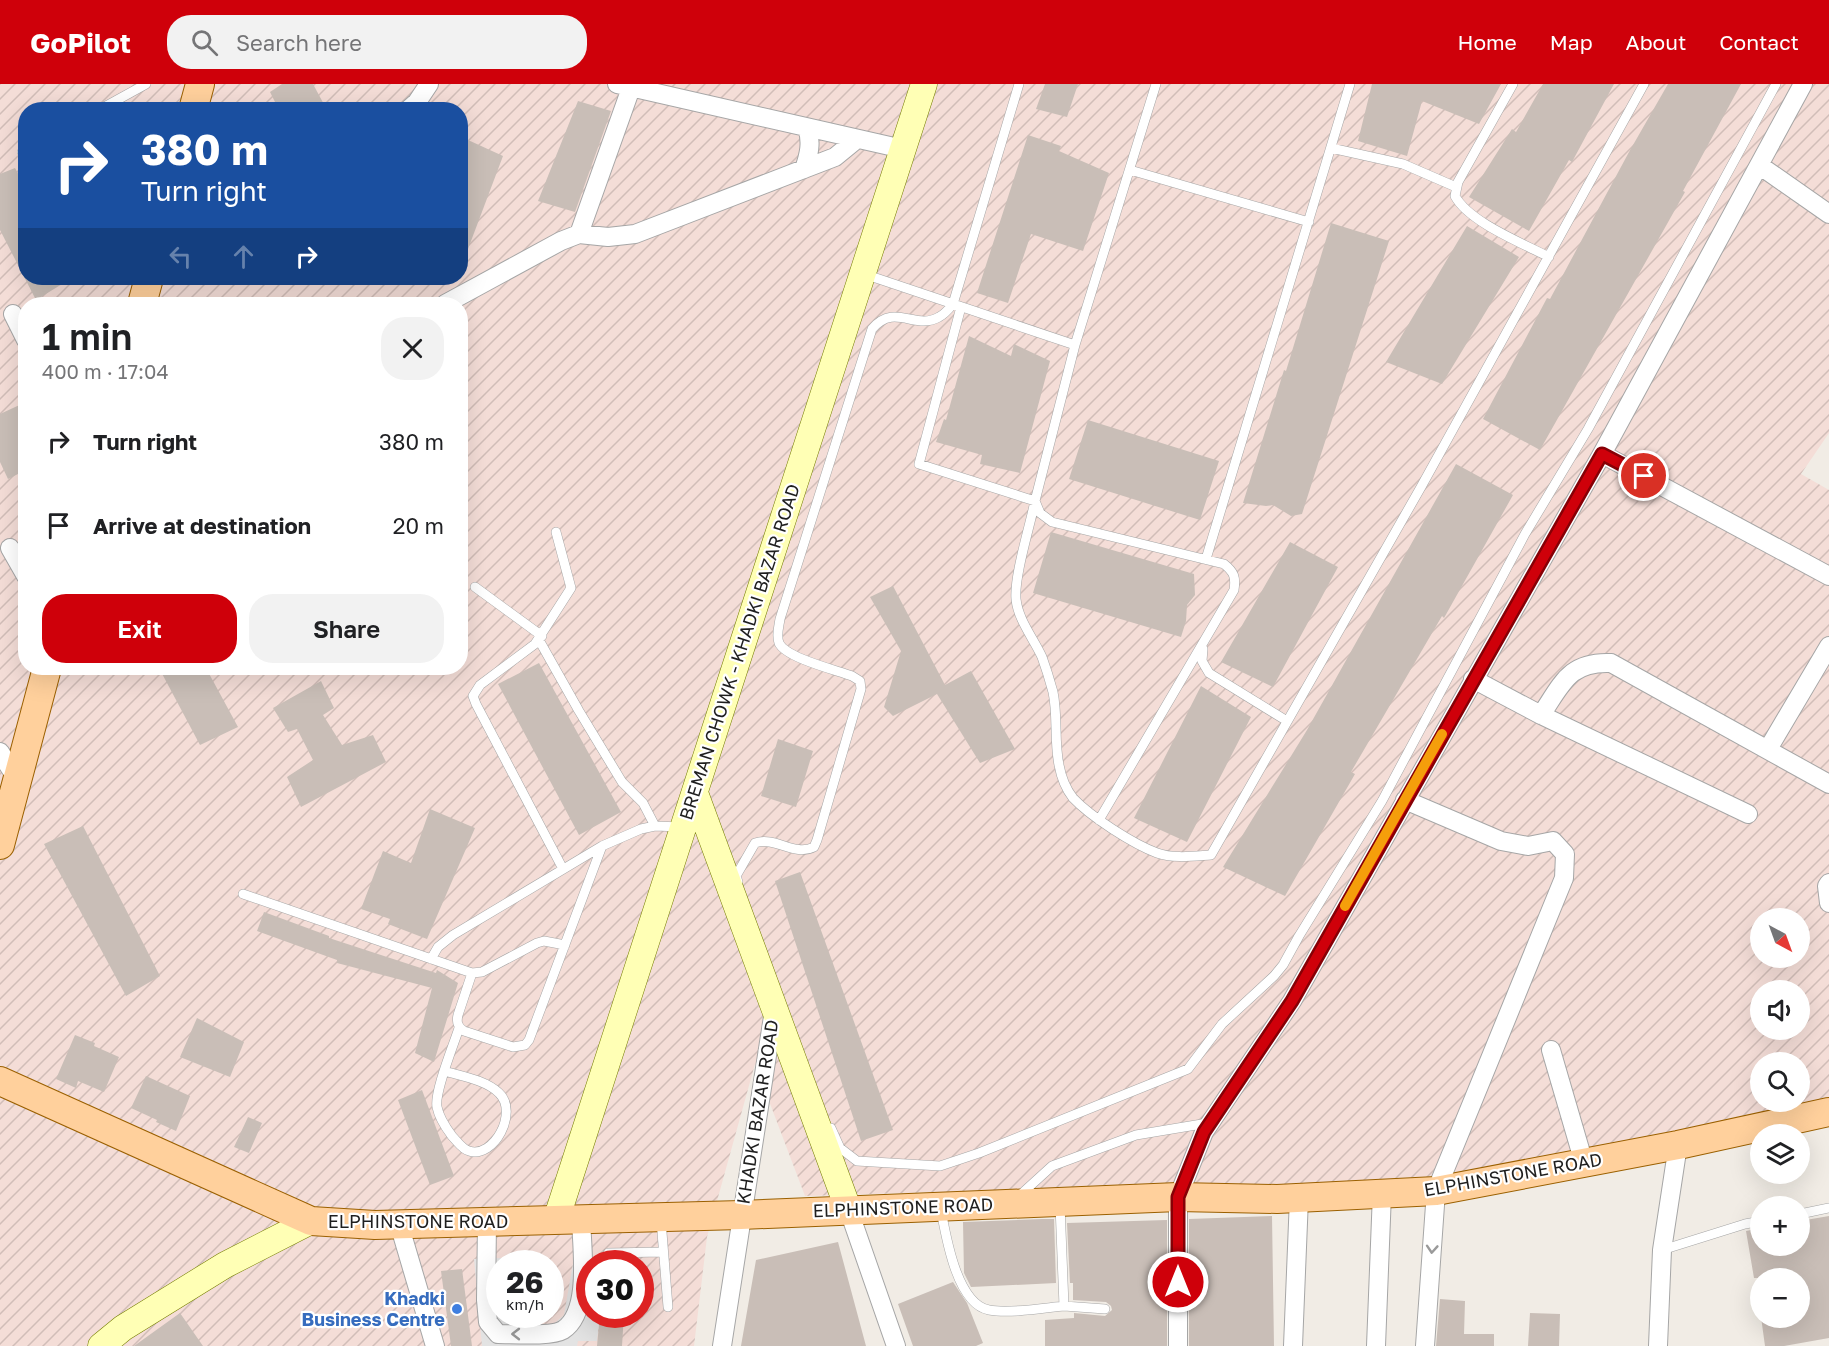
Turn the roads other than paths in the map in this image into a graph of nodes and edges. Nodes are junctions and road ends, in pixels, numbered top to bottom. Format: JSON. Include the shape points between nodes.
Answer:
{"nodes":[{"id":1,"x":146,"y":84,"type":"edge"},
{"id":2,"x":200,"y":84,"type":"edge"},
{"id":3,"x":429,"y":84,"type":"edge"},
{"id":4,"x":924,"y":84,"type":"edge"},
{"id":5,"x":1019,"y":84,"type":"edge"},
{"id":6,"x":1156,"y":84,"type":"edge"},
{"id":7,"x":1350,"y":84,"type":"edge"},
{"id":8,"x":1513,"y":84,"type":"edge"},
{"id":9,"x":1644,"y":84,"type":"edge"},
{"id":10,"x":1776,"y":84,"type":"edge"},
{"id":11,"x":1803,"y":84,"type":"edge"},
{"id":12,"x":626,"y":85,"type":"edge"},
{"id":13,"x":113,"y":102,"type":"edge"},
{"id":14,"x":195,"y":102,"type":"edge"},
{"id":15,"x":417,"y":102,"type":"edge"},
{"id":16,"x":807,"y":128,"type":"junction"},
{"id":17,"x":857,"y":140,"type":"junction"},
{"id":18,"x":1331,"y":148,"type":"junction"},
{"id":19,"x":903,"y":149,"type":"junction"},
{"id":20,"x":1759,"y":165,"type":"junction"},
{"id":21,"x":804,"y":169,"type":"junction"},
{"id":22,"x":1130,"y":170,"type":"junction"},
{"id":23,"x":1456,"y":187,"type":"junction"},
{"id":24,"x":1829,"y":214,"type":"edge"},
{"id":25,"x":1309,"y":222,"type":"junction"},
{"id":26,"x":579,"y":234,"type":"junction"},
{"id":27,"x":1549,"y":257,"type":"junction"},
{"id":28,"x":863,"y":274,"type":"junction"},
{"id":29,"x":458,"y":297,"type":"edge"},
{"id":30,"x":957,"y":305,"type":"junction"},
{"id":31,"x":14,"y":315,"type":"dead end"},
{"id":32,"x":18,"y":323,"type":"edge"},
{"id":33,"x":1075,"y":345,"type":"junction"},
{"id":34,"x":1602,"y":454,"type":"junction"},
{"id":35,"x":1035,"y":501,"type":"junction"},
{"id":36,"x":556,"y":532,"type":"dead end"},
{"id":37,"x":10,"y":548,"type":"dead end"},
{"id":38,"x":1206,"y":559,"type":"junction"},
{"id":39,"x":18,"y":562,"type":"edge"},
{"id":40,"x":1829,"y":576,"type":"edge"},
{"id":41,"x":475,"y":587,"type":"dead end"},
{"id":42,"x":541,"y":638,"type":"junction"},
{"id":43,"x":1203,"y":644,"type":"junction"},
{"id":44,"x":1829,"y":646,"type":"edge"},
{"id":45,"x":45,"y":675,"type":"edge"},
{"id":46,"x":1473,"y":679,"type":"junction"},
{"id":47,"x":1541,"y":715,"type":"junction"},
{"id":48,"x":1287,"y":722,"type":"junction"},
{"id":49,"x":1768,"y":749,"type":"junction"},
{"id":50,"x":0,"y":752,"type":"edge"},
{"id":51,"x":17,"y":779,"type":"junction"},
{"id":52,"x":1829,"y":784,"type":"edge"},
{"id":53,"x":695,"y":793,"type":"junction"},
{"id":54,"x":1405,"y":800,"type":"junction"},
{"id":55,"x":1748,"y":814,"type":"dead end"},
{"id":56,"x":1099,"y":820,"type":"junction"},
{"id":57,"x":655,"y":826,"type":"junction"},
{"id":58,"x":683,"y":828,"type":"junction"},
{"id":59,"x":0,"y":845,"type":"edge"},
{"id":60,"x":602,"y":846,"type":"junction"},
{"id":61,"x":563,"y":869,"type":"junction"},
{"id":62,"x":1829,"y":883,"type":"edge"},
{"id":63,"x":243,"y":894,"type":"dead end"},
{"id":64,"x":1829,"y":903,"type":"edge"},
{"id":65,"x":565,"y":945,"type":"junction"},
{"id":66,"x":431,"y":959,"type":"junction"},
{"id":67,"x":472,"y":973,"type":"junction"},
{"id":68,"x":775,"y":997,"type":"junction"},
{"id":69,"x":459,"y":1028,"type":"junction"},
{"id":70,"x":1551,"y":1050,"type":"dead end"},
{"id":71,"x":444,"y":1071,"type":"junction"},
{"id":72,"x":0,"y":1081,"type":"edge"},
{"id":73,"x":1829,"y":1112,"type":"edge"},
{"id":74,"x":827,"y":1118,"type":"dead end"},
{"id":75,"x":1210,"y":1123,"type":"junction"},
{"id":76,"x":1678,"y":1145,"type":"junction"},
{"id":77,"x":1584,"y":1163,"type":"junction"},
{"id":78,"x":1436,"y":1191,"type":"junction"},
{"id":79,"x":1382,"y":1194,"type":"junction"},
{"id":80,"x":1178,"y":1197,"type":"junction"},
{"id":81,"x":1299,"y":1198,"type":"junction"},
{"id":82,"x":1059,"y":1202,"type":"junction"},
{"id":83,"x":1010,"y":1204,"type":"junction"},
{"id":84,"x":940,"y":1207,"type":"junction"},
{"id":85,"x":1829,"y":1208,"type":"edge"},
{"id":86,"x":849,"y":1211,"type":"junction"},
{"id":87,"x":1810,"y":1212,"type":"edge"},
{"id":88,"x":741,"y":1215,"type":"junction"},
{"id":89,"x":661,"y":1217,"type":"junction"},
{"id":90,"x":568,"y":1220,"type":"junction"},
{"id":91,"x":311,"y":1221,"type":"junction"},
{"id":92,"x":487,"y":1223,"type":"junction"},
{"id":93,"x":399,"y":1224,"type":"junction"},
{"id":94,"x":1750,"y":1224,"type":"edge"},
{"id":95,"x":1662,"y":1250,"type":"junction"},
{"id":96,"x":654,"y":1252,"type":"edge"},
{"id":97,"x":663,"y":1252,"type":"junction"},
{"id":98,"x":1064,"y":1306,"type":"junction"},
{"id":99,"x":668,"y":1307,"type":"dead end"},
{"id":100,"x":1106,"y":1309,"type":"dead end"},
{"id":101,"x":101,"y":1346,"type":"edge"},
{"id":102,"x":435,"y":1346,"type":"edge"},
{"id":103,"x":722,"y":1346,"type":"edge"},
{"id":104,"x":896,"y":1346,"type":"edge"},
{"id":105,"x":1178,"y":1346,"type":"edge"},
{"id":106,"x":1293,"y":1346,"type":"edge"},
{"id":107,"x":1376,"y":1346,"type":"edge"},
{"id":108,"x":1425,"y":1346,"type":"edge"},
{"id":109,"x":1658,"y":1346,"type":"edge"}],
"edges":[{"from":1,"to":13,"type":"lane"},
{"from":2,"to":14,"type":"main road"},
{"from":3,"to":15,"type":"street"},
{"from":4,"to":19,"type":"main road","name":"BREMAN CHOWK - KHADKI BAZAR ROAD"},
{"from":5,"to":30,"type":"lane"},
{"from":6,"to":22,"type":"lane"},
{"from":7,"to":18,"type":"lane"},
{"from":8,"to":23,"type":"lane"},
{"from":9,"to":27,"type":"lane"},
{"from":10,"to":74,"type":"lane","via":[[1588,429],[1525,534],[1382,801],[1274,976],[1222,1024],[1188,1069],[940,1166],[857,1161],[840,1148]]},
{"from":11,"to":20,"type":"street"},
{"from":12,"to":16,"type":"street"},
{"from":12,"to":26,"type":"street"},
{"from":16,"to":17,"type":"street"},
{"from":16,"to":21,"type":"street","via":[[809,155]]},
{"from":17,"to":19,"type":"street"},
{"from":17,"to":21,"type":"street","via":[[835,157]]},
{"from":18,"to":23,"type":"lane","via":[[1403,164]]},
{"from":18,"to":25,"type":"lane"},
{"from":19,"to":28,"type":"main road","name":"BREMAN CHOWK - KHADKI BAZAR ROAD"},
{"from":20,"to":24,"type":"street"},
{"from":20,"to":34,"type":"street"},
{"from":21,"to":26,"type":"street","via":[[635,234]]},
{"from":22,"to":25,"type":"lane"},
{"from":22,"to":33,"type":"lane"},
{"from":23,"to":27,"type":"lane","via":[[1460,206],[1471,216]]},
{"from":25,"to":38,"type":"lane"},
{"from":26,"to":29,"type":"street"},
{"from":27,"to":48,"type":"lane"},
{"from":28,"to":30,"type":"lane"},
{"from":28,"to":53,"type":"main road","name":"BREMAN CHOWK - KHADKI BAZAR ROAD"},
{"from":30,"to":33,"type":"lane"},
{"from":30,"to":35,"type":"lane","via":[[919,464]]},
{"from":30,"to":68,"type":"lane","via":[[932,320],[888,316],[872,329],[780,619],[779,642],[785,650],[852,676],[860,681],[861,689],[814,847],[797,850],[762,840],[755,843],[736,876]]},
{"from":31,"to":32,"type":"street"},
{"from":33,"to":35,"type":"lane"},
{"from":34,"to":40,"type":"street"},
{"from":34,"to":46,"type":"street"},
{"from":35,"to":38,"type":"lane","via":[[1040,513],[1052,522]]},
{"from":35,"to":56,"type":"lane","via":[[1016,600],[1053,692],[1059,764],[1066,786]]},
{"from":36,"to":42,"type":"lane","via":[[571,588]]},
{"from":37,"to":39,"type":"street"},
{"from":38,"to":43,"type":"lane","via":[[1224,564],[1236,580]]},
{"from":41,"to":42,"type":"lane"},
{"from":42,"to":57,"type":"lane","via":[[622,782],[643,803]]},
{"from":42,"to":61,"type":"lane","via":[[480,685],[473,696]]},
{"from":43,"to":48,"type":"lane","via":[[1202,660],[1209,673]]},
{"from":43,"to":56,"type":"lane"},
{"from":44,"to":49,"type":"street"},
{"from":45,"to":51,"type":"main road"},
{"from":46,"to":47,"type":"street"},
{"from":46,"to":54,"type":"street"},
{"from":47,"to":49,"type":"street","via":[[1567,677],[1581,666],[1611,663]]},
{"from":47,"to":55,"type":"street"},
{"from":48,"to":56,"type":"lane","via":[[1211,855],[1159,854]]},
{"from":49,"to":52,"type":"street"},
{"from":50,"to":51,"type":"street"},
{"from":51,"to":59,"type":"main road"},
{"from":53,"to":58,"type":"main road","name":"BREMAN CHOWK - KHADKI BAZAR ROAD"},
{"from":53,"to":68,"type":"main road","name":"KHADKI BAZAR ROAD"},
{"from":54,"to":75,"type":"street","via":[[1292,1001]]},
{"from":54,"to":78,"type":"street","via":[[1502,841],[1528,846],[1553,841],[1565,854],[1564,878]]},
{"from":57,"to":58,"type":"lane"},
{"from":57,"to":60,"type":"lane"},
{"from":58,"to":90,"type":"main road","name":"BREMAN CHOWK - KHADKI BAZAR ROAD"},
{"from":60,"to":61,"type":"lane"},
{"from":60,"to":65,"type":"lane"},
{"from":61,"to":66,"type":"lane","via":[[453,934]]},
{"from":62,"to":64,"type":"street"},
{"from":63,"to":66,"type":"lane"},
{"from":65,"to":67,"type":"lane","via":[[537,943],[482,972]]},
{"from":65,"to":69,"type":"lane","via":[[525,1045],[513,1047]]},
{"from":66,"to":67,"type":"lane"},
{"from":67,"to":69,"type":"lane","via":[[456,1022]]},
{"from":68,"to":86,"type":"main road","name":"KHADKI BAZAR ROAD"},
{"from":68,"to":88,"type":"street","name":"KHADKI BAZAR ROAD"},
{"from":69,"to":71,"type":"lane"},
{"from":70,"to":77,"type":"street"},
{"from":71,"to":71,"type":"lane","via":[[436,1106],[442,1122],[463,1148],[472,1152],[484,1149],[500,1135],[507,1117],[506,1101],[497,1091]]},
{"from":72,"to":91,"type":"main road","name":"ELPHINSTONE ROAD"},
{"from":73,"to":76,"type":"main road","name":"ELPHINSTONE ROAD"},
{"from":75,"to":80,"type":"street"},
{"from":75,"to":83,"type":"lane","via":[[1136,1135],[1052,1166]]},
{"from":76,"to":77,"type":"main road","name":"ELPHINSTONE ROAD"},
{"from":76,"to":95,"type":"street"},
{"from":77,"to":78,"type":"main road","name":"ELPHINSTONE ROAD"},
{"from":78,"to":79,"type":"main road","name":"ELPHINSTONE ROAD"},
{"from":78,"to":108,"type":"street","one_way":true},
{"from":79,"to":81,"type":"main road","name":"ELPHINSTONE ROAD"},
{"from":79,"to":107,"type":"street"},
{"from":80,"to":81,"type":"main road","name":"ELPHINSTONE ROAD"},
{"from":80,"to":82,"type":"main road","name":"ELPHINSTONE ROAD"},
{"from":80,"to":105,"type":"street"},
{"from":81,"to":106,"type":"street"},
{"from":82,"to":83,"type":"main road","name":"ELPHINSTONE ROAD"},
{"from":82,"to":98,"type":"lane"},
{"from":83,"to":84,"type":"main road","name":"ELPHINSTONE ROAD"},
{"from":84,"to":86,"type":"main road","name":"ELPHINSTONE ROAD"},
{"from":84,"to":98,"type":"lane","via":[[950,1260],[977,1306],[990,1311]]},
{"from":85,"to":87,"type":"lane"},
{"from":86,"to":88,"type":"main road","name":"ELPHINSTONE ROAD"},
{"from":86,"to":104,"type":"street"},
{"from":88,"to":89,"type":"main road","name":"ELPHINSTONE ROAD"},
{"from":88,"to":103,"type":"street","name":"KHADKI BAZAR ROAD"},
{"from":89,"to":90,"type":"main road","name":"ELPHINSTONE ROAD"},
{"from":89,"to":97,"type":"lane"},
{"from":90,"to":92,"type":"main road","name":"ELPHINSTONE ROAD"},
{"from":90,"to":92,"type":"street","one_way":true,"via":[[583,1289],[578,1312],[562,1330],[541,1335],[498,1334],[488,1322]]},
{"from":91,"to":93,"type":"main road","name":"ELPHINSTONE ROAD"},
{"from":91,"to":101,"type":"main road","via":[[225,1265],[123,1328]]},
{"from":92,"to":93,"type":"main road","name":"ELPHINSTONE ROAD"},
{"from":93,"to":102,"type":"street"},
{"from":94,"to":95,"type":"lane"},
{"from":95,"to":109,"type":"street"},
{"from":96,"to":97,"type":"lane"},
{"from":97,"to":99,"type":"lane"},
{"from":98,"to":100,"type":"lane"}]}
